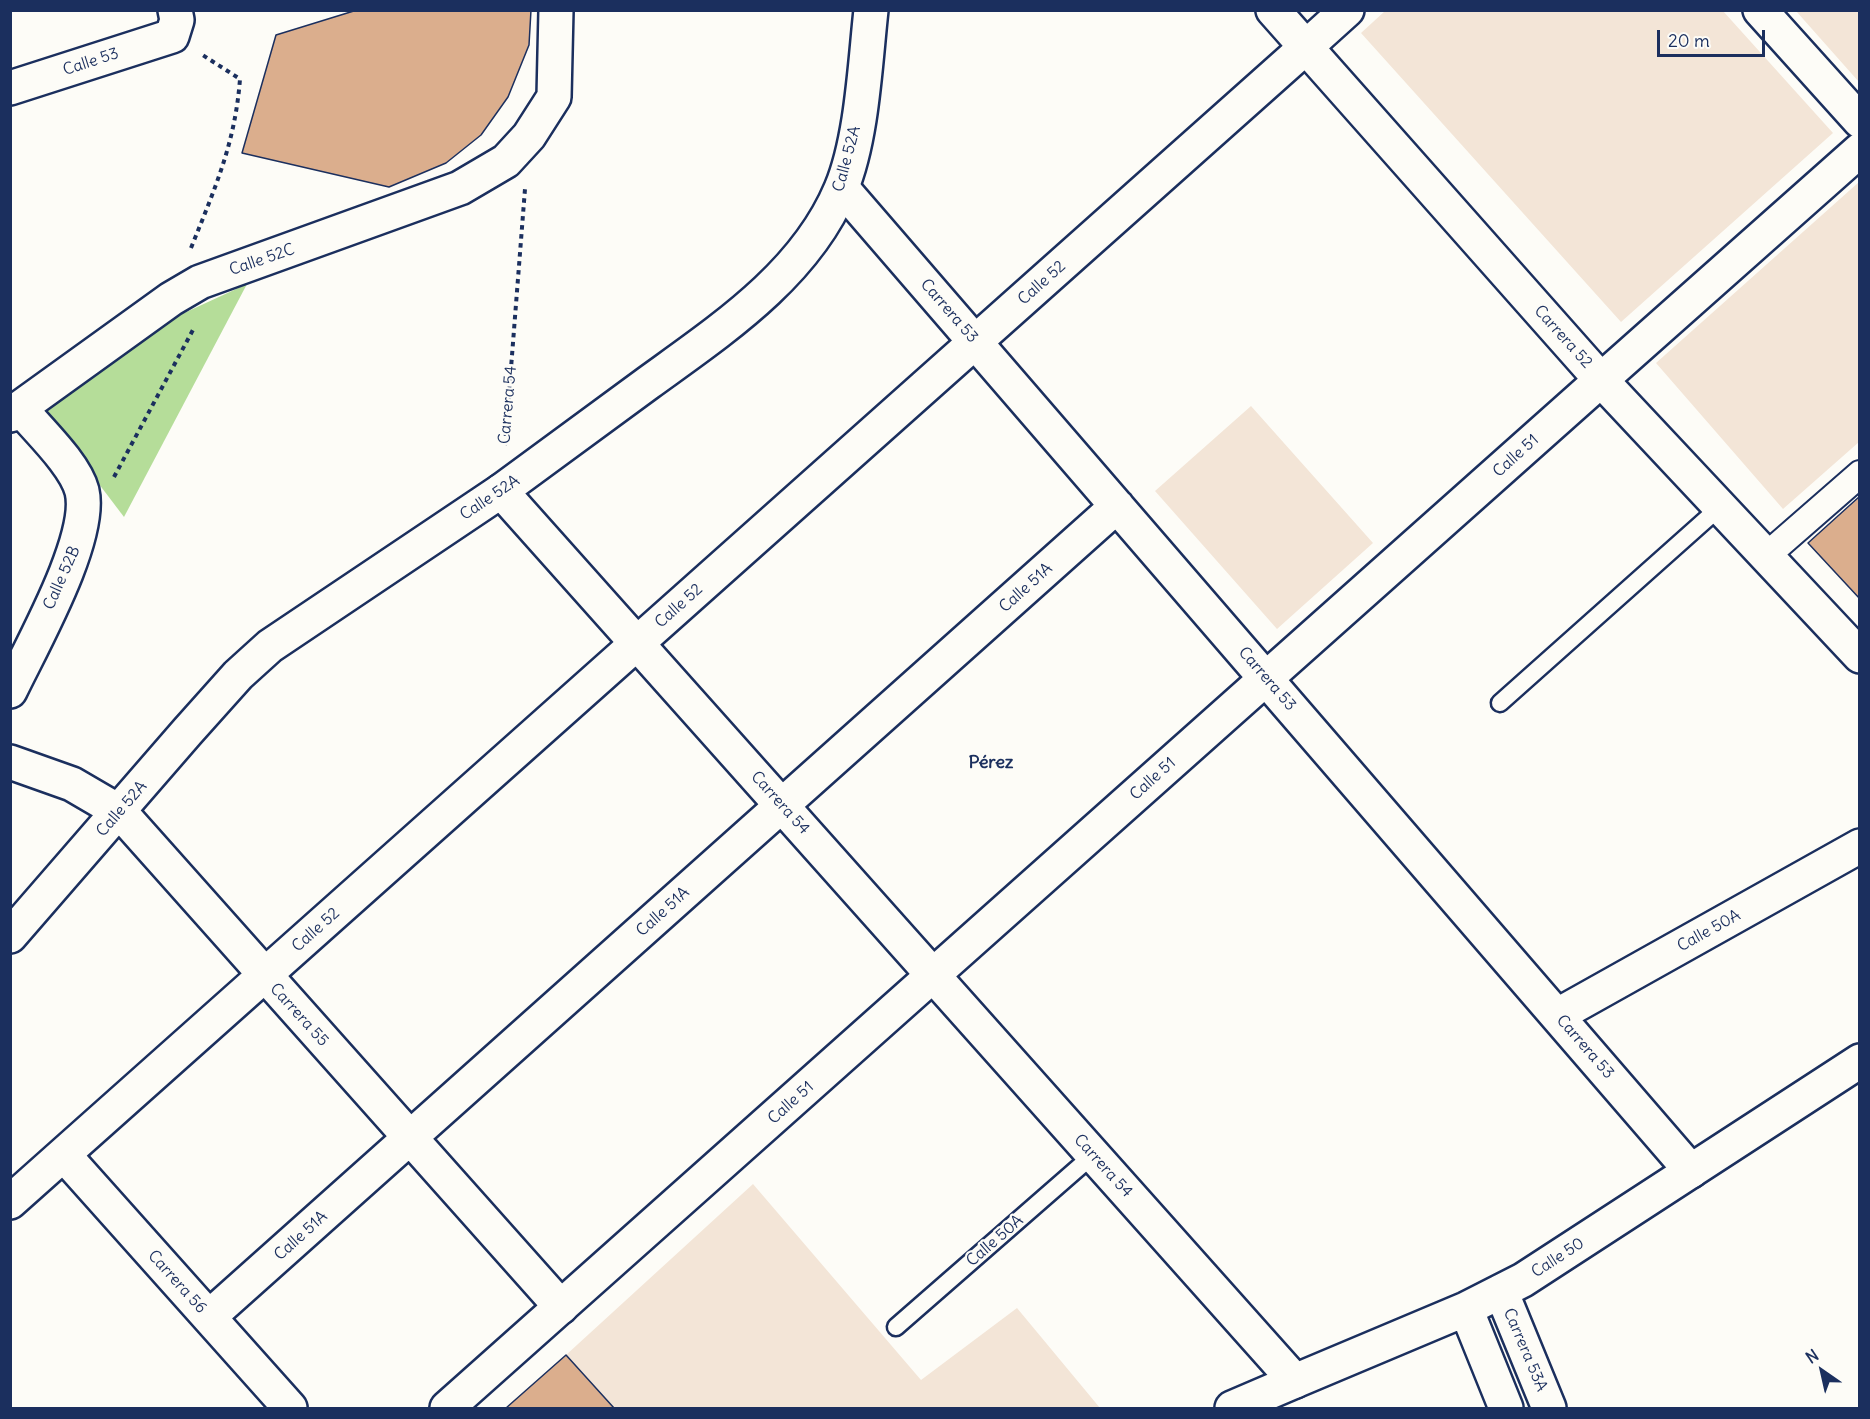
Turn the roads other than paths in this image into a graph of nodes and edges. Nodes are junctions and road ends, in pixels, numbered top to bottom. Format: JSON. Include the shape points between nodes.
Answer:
{"nodes":[{"id":1,"x":556,"y":10,"type":"edge"},
{"id":2,"x":871,"y":10,"type":"edge"},
{"id":3,"x":1274,"y":10,"type":"edge"},
{"id":4,"x":1347,"y":10,"type":"edge"},
{"id":5,"x":1760,"y":10,"type":"edge"},
{"id":6,"x":173,"y":23,"type":"edge"},
{"id":7,"x":1306,"y":47,"type":"junction"},
{"id":8,"x":10,"y":88,"type":"edge"},
{"id":9,"x":1860,"y":121,"type":"edge"},
{"id":10,"x":1860,"y":150,"type":"edge"},
{"id":11,"x":842,"y":188,"type":"junction"},
{"id":12,"x":976,"y":342,"type":"junction"},
{"id":13,"x":1601,"y":380,"type":"junction"},
{"id":14,"x":15,"y":411,"type":"edge"},
{"id":15,"x":1860,"y":474,"type":"edge"},
{"id":16,"x":501,"y":491,"type":"junction"},
{"id":17,"x":1117,"y":506,"type":"junction"},
{"id":18,"x":1720,"y":507,"type":"junction"},
{"id":19,"x":1766,"y":555,"type":"junction"},
{"id":20,"x":637,"y":643,"type":"junction"},
{"id":21,"x":1860,"y":656,"type":"edge"},
{"id":22,"x":1267,"y":678,"type":"junction"},
{"id":23,"x":10,"y":691,"type":"edge"},
{"id":24,"x":1500,"y":703,"type":"dead end"},
{"id":25,"x":10,"y":762,"type":"edge"},
{"id":26,"x":782,"y":806,"type":"junction"},
{"id":27,"x":120,"y":813,"type":"junction"},
{"id":28,"x":1860,"y":846,"type":"edge"},
{"id":29,"x":10,"y":936,"type":"edge"},
{"id":30,"x":933,"y":975,"type":"junction"},
{"id":31,"x":264,"y":976,"type":"junction"},
{"id":32,"x":1558,"y":1015,"type":"junction"},
{"id":33,"x":1860,"y":1060,"type":"edge"},
{"id":34,"x":410,"y":1138,"type":"junction"},
{"id":35,"x":64,"y":1155,"type":"junction"},
{"id":36,"x":1094,"y":1155,"type":"junction"},
{"id":37,"x":1691,"y":1171,"type":"junction"},
{"id":38,"x":10,"y":1202,"type":"edge"},
{"id":39,"x":1501,"y":1292,"type":"junction"},
{"id":40,"x":561,"y":1307,"type":"junction"},
{"id":41,"x":1466,"y":1309,"type":"junction"},
{"id":42,"x":209,"y":1317,"type":"junction"},
{"id":43,"x":896,"y":1327,"type":"dead end"},
{"id":44,"x":1295,"y":1382,"type":"junction"},
{"id":45,"x":290,"y":1408,"type":"edge"},
{"id":46,"x":447,"y":1408,"type":"edge"},
{"id":47,"x":1232,"y":1408,"type":"edge"},
{"id":48,"x":1506,"y":1408,"type":"edge"},
{"id":49,"x":1549,"y":1408,"type":"edge"}],
"edges":[{"from":1,"to":14,"type":"street","name":"Calle 52C","via":[[554,97],[529,136],[507,160],[460,188],[200,282]]},
{"from":2,"to":11,"type":"street","name":"Calle 52A","via":[[862,92]]},
{"from":3,"to":7,"type":"street","name":"Carrera 52"},
{"from":4,"to":7,"type":"street","name":"Calle 52"},
{"from":5,"to":9,"type":"street"},
{"from":6,"to":8,"type":"street","name":"Calle 53"},
{"from":7,"to":12,"type":"street","name":"Calle 52"},
{"from":7,"to":13,"type":"street","name":"Carrera 52"},
{"from":10,"to":13,"type":"street","name":"Calle 51"},
{"from":11,"to":12,"type":"street","name":"Carrera 53"},
{"from":11,"to":16,"type":"street","name":"Calle 52A","via":[[820,233],[796,263],[720,331]]},
{"from":12,"to":17,"type":"street","name":"Carrera 53"},
{"from":12,"to":20,"type":"street","name":"Calle 52"},
{"from":13,"to":18,"type":"street","name":"Carrera 52"},
{"from":13,"to":22,"type":"street","name":"Calle 51"},
{"from":14,"to":23,"type":"street","name":"Calle 52B","via":[[72,470],[82,491],[84,515],[78,544]]},
{"from":15,"to":19,"type":"street"},
{"from":16,"to":20,"type":"street","name":"Carrera 54"},
{"from":16,"to":27,"type":"street","name":"Calle 52A","via":[[270,646],[238,675]]},
{"from":17,"to":22,"type":"street","name":"Carrera 53"},
{"from":17,"to":26,"type":"street","name":"Calle 51A"},
{"from":18,"to":19,"type":"street","name":"Carrera 52"},
{"from":18,"to":24,"type":"lane"},
{"from":19,"to":21,"type":"street","name":"Carrera 52"},
{"from":20,"to":26,"type":"street","name":"Carrera 54"},
{"from":20,"to":31,"type":"street","name":"Calle 52"},
{"from":22,"to":30,"type":"street","name":"Calle 51"},
{"from":22,"to":32,"type":"street","name":"Carrera 53"},
{"from":25,"to":27,"type":"street","name":"Carrera 55","via":[[72,784]]},
{"from":26,"to":30,"type":"street","name":"Carrera 54"},
{"from":26,"to":34,"type":"street","name":"Calle 51A"},
{"from":27,"to":29,"type":"street","name":"Calle 52A"},
{"from":27,"to":31,"type":"street","name":"Carrera 55"},
{"from":28,"to":32,"type":"street","name":"Calle 50A"},
{"from":30,"to":36,"type":"street","name":"Carrera 54"},
{"from":30,"to":40,"type":"street","name":"Calle 51"},
{"from":31,"to":34,"type":"street","name":"Carrera 55"},
{"from":31,"to":35,"type":"street","name":"Calle 52"},
{"from":32,"to":37,"type":"street","name":"Carrera 53"},
{"from":33,"to":37,"type":"street","name":"Calle 50"},
{"from":34,"to":40,"type":"street","name":"Carrera 55"},
{"from":34,"to":42,"type":"street","name":"Calle 51A"},
{"from":35,"to":38,"type":"street","name":"Calle 52"},
{"from":35,"to":42,"type":"street","name":"Carrera 56"},
{"from":36,"to":43,"type":"lane","name":"Calle 50A"},
{"from":36,"to":44,"type":"street","name":"Carrera 54"},
{"from":37,"to":39,"type":"street","name":"Calle 50"},
{"from":39,"to":41,"type":"street","name":"Calle 50"},
{"from":39,"to":49,"type":"street","name":"Carrera 53A"},
{"from":40,"to":46,"type":"street","name":"Calle 51"},
{"from":41,"to":44,"type":"street","name":"Calle 50"},
{"from":41,"to":48,"type":"street"},
{"from":42,"to":45,"type":"street","name":"Carrera 56"},
{"from":44,"to":47,"type":"street","name":"Calle 50"}]}
